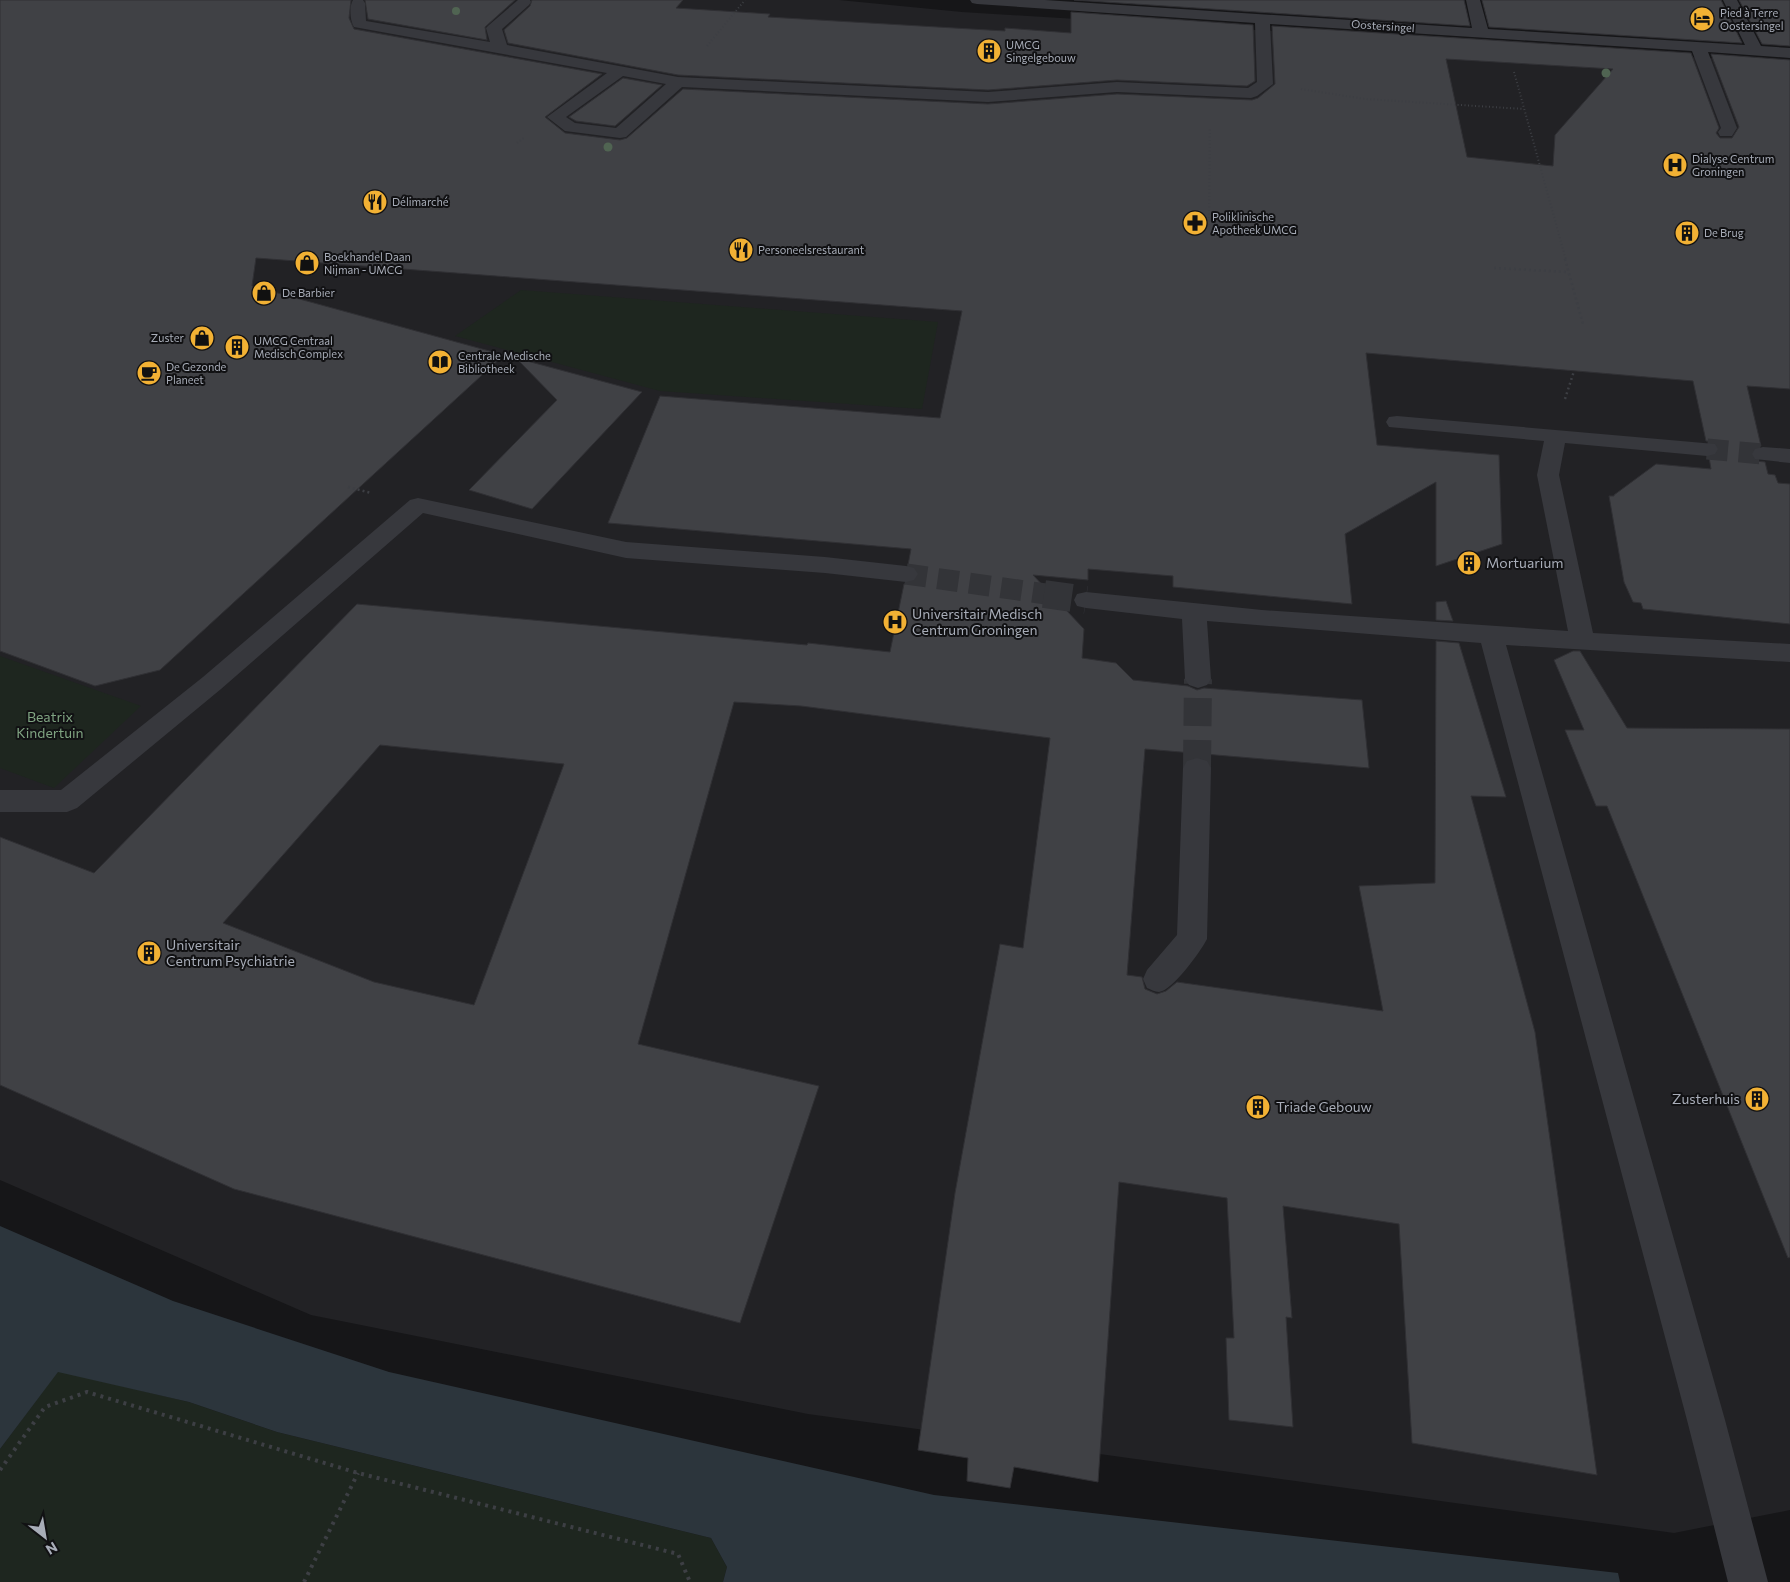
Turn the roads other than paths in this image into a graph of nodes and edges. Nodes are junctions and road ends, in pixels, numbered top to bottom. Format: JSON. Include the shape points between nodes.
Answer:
{"nodes":[{"id":1,"x":977,"y":0,"type":"edge"},
{"id":2,"x":1473,"y":0,"type":"edge"},
{"id":3,"x":1730,"y":0,"type":"edge"},
{"id":4,"x":524,"y":2,"type":"dead end"},
{"id":5,"x":358,"y":3,"type":"dead end"},
{"id":6,"x":1263,"y":18,"type":"junction"},
{"id":7,"x":1481,"y":32,"type":"junction"},
{"id":8,"x":1698,"y":46,"type":"junction"},
{"id":9,"x":500,"y":48,"type":"junction"},
{"id":10,"x":1755,"y":50,"type":"junction"},
{"id":11,"x":1790,"y":52,"type":"edge"},
{"id":12,"x":622,"y":70,"type":"junction"},
{"id":13,"x":678,"y":82,"type":"junction"},
{"id":14,"x":1726,"y":132,"type":"dead end"},
{"id":15,"x":1397,"y":422,"type":"dead end"},
{"id":16,"x":1556,"y":436,"type":"junction"},
{"id":17,"x":1707,"y":449,"type":"tunnel mouth"},
{"id":18,"x":1763,"y":454,"type":"tunnel mouth"},
{"id":19,"x":1790,"y":456,"type":"edge"},
{"id":20,"x":906,"y":574,"type":"tunnel mouth"},
{"id":21,"x":1086,"y":600,"type":"tunnel mouth"},
{"id":22,"x":1194,"y":613,"type":"junction"},
{"id":23,"x":1491,"y":635,"type":"junction"},
{"id":24,"x":1582,"y":640,"type":"junction"},
{"id":25,"x":1790,"y":654,"type":"edge"},
{"id":26,"x":1198,"y":679,"type":"tunnel mouth"},
{"id":27,"x":1197,"y":768,"type":"tunnel mouth"},
{"id":28,"x":1,"y":802,"type":"edge"},
{"id":29,"x":1158,"y":979,"type":"dead end"},
{"id":30,"x":1748,"y":1582,"type":"edge"}],
"edges":[{"from":1,"to":6,"type":"street","name":"Oostersingel"},
{"from":2,"to":7,"type":"street"},
{"from":3,"to":10,"type":"street"},
{"from":4,"to":9,"type":"street","via":[[494,28]]},
{"from":5,"to":9,"type":"street","via":[[359,24]]},
{"from":6,"to":7,"type":"street","name":"Oostersingel"},
{"from":6,"to":13,"type":"street","via":[[1265,84],[1251,93],[1117,87],[988,97]]},
{"from":7,"to":8,"type":"street","name":"Oostersingel"},
{"from":8,"to":10,"type":"street","name":"Oostersingel"},
{"from":8,"to":14,"type":"street","via":[[1730,128]]},
{"from":9,"to":12,"type":"street"},
{"from":10,"to":11,"type":"street","name":"Oostersingel"},
{"from":12,"to":13,"type":"street"},
{"from":12,"to":13,"type":"street","via":[[555,117],[571,127],[620,133]]},
{"from":15,"to":16,"type":"street"},
{"from":16,"to":17,"type":"street"},
{"from":16,"to":24,"type":"street","via":[[1548,475]]},
{"from":18,"to":19,"type":"street"},
{"from":20,"to":28,"type":"street","via":[[626,550],[418,505],[212,683],[67,801]]},
{"from":21,"to":22,"type":"street"},
{"from":22,"to":23,"type":"street"},
{"from":22,"to":26,"type":"street"},
{"from":23,"to":24,"type":"street"},
{"from":23,"to":30,"type":"street"},
{"from":24,"to":25,"type":"street"},
{"from":27,"to":29,"type":"street","via":[[1192,939]]}]}
